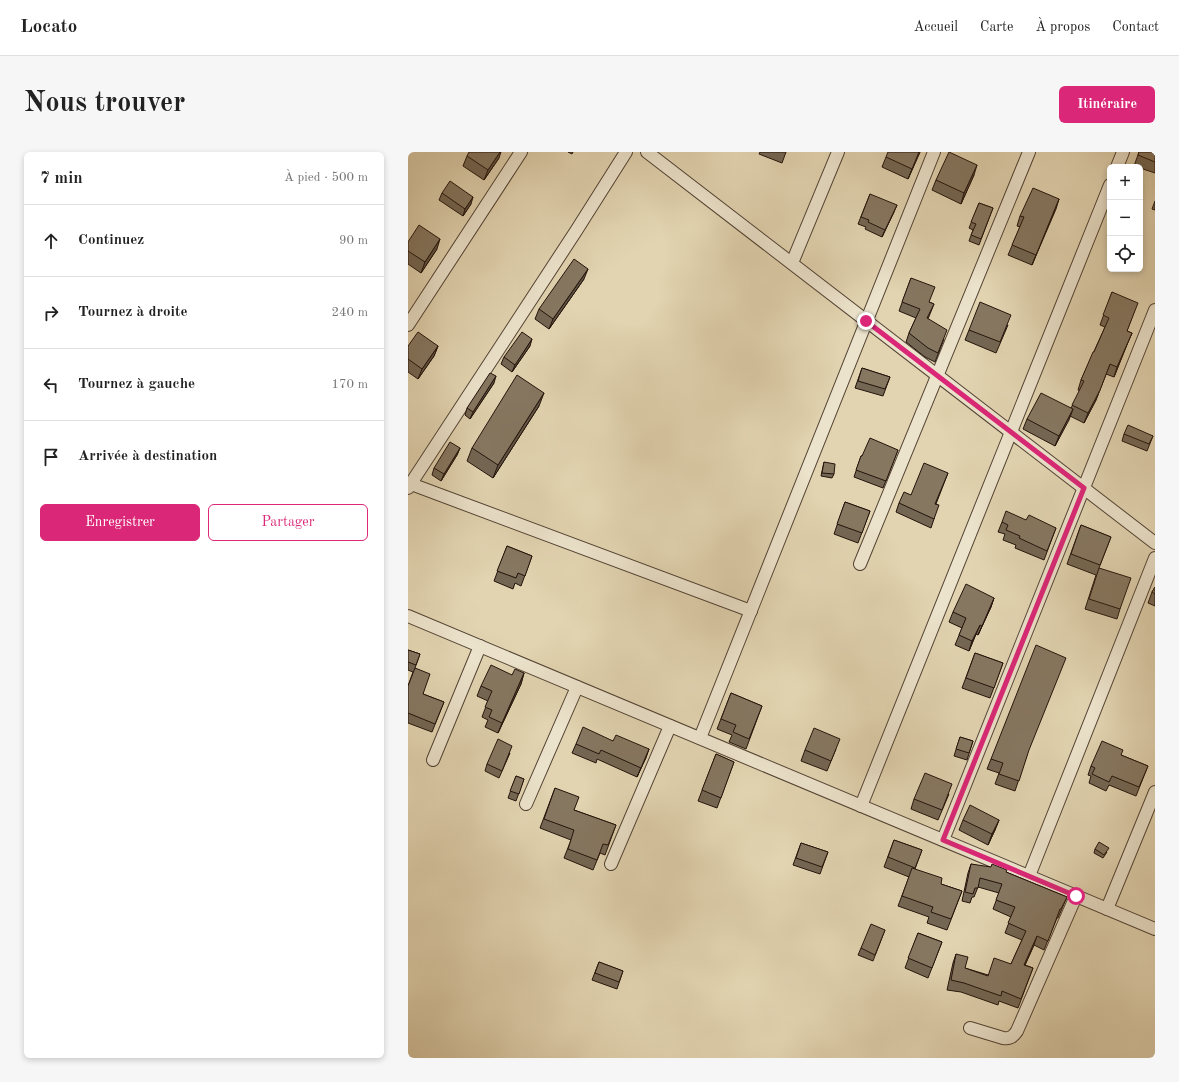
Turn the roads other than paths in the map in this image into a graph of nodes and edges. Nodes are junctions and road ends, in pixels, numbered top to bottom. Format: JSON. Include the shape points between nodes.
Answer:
{"nodes":[{"id":1,"x":521,"y":152,"type":"edge"},
{"id":2,"x":626,"y":152,"type":"edge"},
{"id":3,"x":647,"y":152,"type":"edge"},
{"id":4,"x":838,"y":152,"type":"edge"},
{"id":5,"x":934,"y":152,"type":"edge"},
{"id":6,"x":1029,"y":152,"type":"edge"},
{"id":7,"x":1123,"y":152,"type":"edge"},
{"id":8,"x":1118,"y":164,"type":"edge"},
{"id":9,"x":1107,"y":192,"type":"edge"},
{"id":10,"x":792,"y":263,"type":"junction"},
{"id":11,"x":1155,"y":310,"type":"edge"},
{"id":12,"x":866,"y":321,"type":"junction"},
{"id":13,"x":408,"y":325,"type":"edge"},
{"id":14,"x":937,"y":375,"type":"junction"},
{"id":15,"x":1011,"y":432,"type":"junction"},
{"id":16,"x":409,"y":486,"type":"edge"},
{"id":17,"x":1084,"y":488,"type":"junction"},
{"id":18,"x":1155,"y":543,"type":"edge"},
{"id":19,"x":1155,"y":558,"type":"edge"},
{"id":20,"x":860,"y":564,"type":"dead end"},
{"id":21,"x":751,"y":611,"type":"junction"},
{"id":22,"x":408,"y":616,"type":"edge"},
{"id":23,"x":480,"y":646,"type":"junction"},
{"id":24,"x":577,"y":687,"type":"junction"},
{"id":25,"x":670,"y":726,"type":"junction"},
{"id":26,"x":700,"y":738,"type":"junction"},
{"id":27,"x":433,"y":760,"type":"dead end"},
{"id":28,"x":1155,"y":792,"type":"edge"},
{"id":29,"x":526,"y":804,"type":"dead end"},
{"id":30,"x":861,"y":806,"type":"junction"},
{"id":31,"x":943,"y":840,"type":"junction"},
{"id":32,"x":611,"y":864,"type":"dead end"},
{"id":33,"x":1029,"y":876,"type":"junction"},
{"id":34,"x":1076,"y":896,"type":"junction"},
{"id":35,"x":1107,"y":909,"type":"junction"},
{"id":36,"x":1155,"y":929,"type":"edge"},
{"id":37,"x":970,"y":1028,"type":"dead end"}],
"edges":[{"from":1,"to":13,"type":"street"},
{"from":2,"to":16,"type":"street"},
{"from":3,"to":10,"type":"street"},
{"from":4,"to":10,"type":"street"},
{"from":5,"to":12,"type":"street"},
{"from":6,"to":14,"type":"street"},
{"from":7,"to":8,"type":"street"},
{"from":9,"to":15,"type":"street"},
{"from":10,"to":12,"type":"street"},
{"from":11,"to":17,"type":"street"},
{"from":12,"to":14,"type":"street"},
{"from":12,"to":21,"type":"street"},
{"from":14,"to":15,"type":"street"},
{"from":14,"to":20,"type":"street"},
{"from":15,"to":17,"type":"street"},
{"from":15,"to":30,"type":"street"},
{"from":16,"to":21,"type":"street"},
{"from":17,"to":18,"type":"street"},
{"from":17,"to":31,"type":"street"},
{"from":19,"to":33,"type":"street"},
{"from":21,"to":26,"type":"street"},
{"from":22,"to":23,"type":"street"},
{"from":23,"to":24,"type":"street"},
{"from":23,"to":27,"type":"street"},
{"from":24,"to":25,"type":"street"},
{"from":24,"to":29,"type":"street"},
{"from":25,"to":26,"type":"street"},
{"from":25,"to":32,"type":"street"},
{"from":26,"to":30,"type":"street"},
{"from":28,"to":35,"type":"street"},
{"from":30,"to":31,"type":"street"},
{"from":31,"to":33,"type":"street"},
{"from":33,"to":34,"type":"street"},
{"from":34,"to":35,"type":"street"},
{"from":34,"to":37,"type":"street","via":[[1017,1031],[1008,1039]]},
{"from":35,"to":36,"type":"street"}]}
